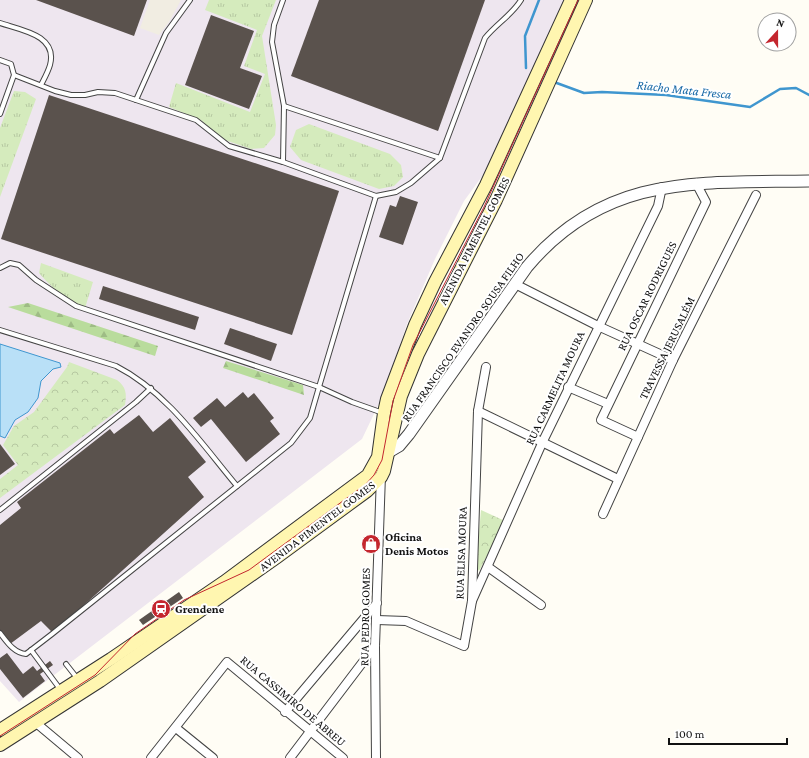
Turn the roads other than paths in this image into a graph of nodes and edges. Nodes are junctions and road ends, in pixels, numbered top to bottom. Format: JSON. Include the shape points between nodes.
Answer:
{"nodes":[{"id":1,"x":190,"y":0,"type":"edge"},
{"id":2,"x":283,"y":0,"type":"edge"},
{"id":3,"x":521,"y":0,"type":"edge"},
{"id":4,"x":571,"y":0,"type":"edge"},
{"id":5,"x":586,"y":0,"type":"edge"},
{"id":6,"x":0,"y":23,"type":"edge"},
{"id":7,"x":0,"y":60,"type":"edge"},
{"id":8,"x":14,"y":75,"type":"junction"},
{"id":9,"x":41,"y":85,"type":"junction"},
{"id":10,"x":136,"y":100,"type":"junction"},
{"id":11,"x":284,"y":106,"type":"junction"},
{"id":12,"x":0,"y":114,"type":"edge"},
{"id":13,"x":440,"y":158,"type":"junction"},
{"id":14,"x":283,"y":162,"type":"junction"},
{"id":15,"x":809,"y":181,"type":"edge"},
{"id":16,"x":696,"y":183,"type":"junction"},
{"id":17,"x":662,"y":187,"type":"junction"},
{"id":18,"x":756,"y":195,"type":"dead end"},
{"id":19,"x":376,"y":196,"type":"junction"},
{"id":20,"x":0,"y":268,"type":"edge"},
{"id":21,"x":436,"y":282,"type":"junction"},
{"id":22,"x":515,"y":284,"type":"junction"},
{"id":23,"x":451,"y":289,"type":"junction"},
{"id":24,"x":598,"y":326,"type":"junction"},
{"id":25,"x":0,"y":330,"type":"edge"},
{"id":26,"x":637,"y":344,"type":"junction"},
{"id":27,"x":673,"y":360,"type":"junction"},
{"id":28,"x":486,"y":368,"type":"dead end"},
{"id":29,"x":319,"y":387,"type":"junction"},
{"id":30,"x":568,"y":387,"type":"junction"},
{"id":31,"x":151,"y":388,"type":"junction"},
{"id":32,"x":608,"y":404,"type":"junction"},
{"id":33,"x":478,"y":411,"type":"junction"},
{"id":34,"x":389,"y":414,"type":"junction"},
{"id":35,"x":638,"y":437,"type":"junction"},
{"id":36,"x":543,"y":441,"type":"junction"},
{"id":37,"x":390,"y":453,"type":"junction"},
{"id":38,"x":376,"y":460,"type":"junction"},
{"id":39,"x":381,"y":477,"type":"junction"},
{"id":40,"x":618,"y":480,"type":"junction"},
{"id":41,"x":237,"y":486,"type":"junction"},
{"id":42,"x":0,"y":510,"type":"edge"},
{"id":43,"x":603,"y":514,"type":"dead end"},
{"id":44,"x":488,"y":567,"type":"junction"},
{"id":45,"x":472,"y":601,"type":"junction"},
{"id":46,"x":377,"y":603,"type":"junction"},
{"id":47,"x":541,"y":605,"type":"dead end"},
{"id":48,"x":377,"y":620,"type":"junction"},
{"id":49,"x":0,"y":633,"type":"edge"},
{"id":50,"x":375,"y":646,"type":"junction"},
{"id":51,"x":31,"y":650,"type":"junction"},
{"id":52,"x":66,"y":664,"type":"dead end"},
{"id":53,"x":78,"y":680,"type":"junction"},
{"id":54,"x":61,"y":691,"type":"junction"},
{"id":55,"x":285,"y":712,"type":"junction"},
{"id":56,"x":35,"y":722,"type":"junction"},
{"id":57,"x":176,"y":728,"type":"junction"},
{"id":58,"x":0,"y":730,"type":"edge"},
{"id":59,"x":310,"y":731,"type":"junction"},
{"id":60,"x":0,"y":745,"type":"edge"},
{"id":61,"x":78,"y":758,"type":"edge"},
{"id":62,"x":151,"y":758,"type":"edge"},
{"id":63,"x":213,"y":758,"type":"edge"},
{"id":64,"x":290,"y":758,"type":"edge"},
{"id":65,"x":344,"y":758,"type":"edge"},
{"id":66,"x":376,"y":758,"type":"edge"}],
"edges":[{"from":1,"to":10,"type":"lane","via":[[166,33]]},
{"from":2,"to":11,"type":"lane","via":[[274,26],[272,42]]},
{"from":3,"to":13,"type":"lane","via":[[514,11],[485,38]]},
{"from":4,"to":21,"type":"main road","name":"AVENIDA PIMENTEL GOMES","via":[[486,185]]},
{"from":5,"to":23,"type":"main road","name":"AVENIDA PIMENTEL GOMES","via":[[496,200]]},
{"from":6,"to":9,"type":"lane","via":[[42,38],[48,44],[50,66]]},
{"from":7,"to":8,"type":"lane","via":[[11,64]]},
{"from":8,"to":9,"type":"lane"},
{"from":8,"to":12,"type":"lane"},
{"from":9,"to":10,"type":"lane","via":[[71,95],[115,93]]},
{"from":10,"to":14,"type":"lane","via":[[196,120],[229,146]]},
{"from":11,"to":13,"type":"lane"},
{"from":11,"to":14,"type":"lane"},
{"from":13,"to":19,"type":"lane","via":[[411,183],[396,192]]},
{"from":14,"to":19,"type":"lane"},
{"from":15,"to":16,"type":"street","name":"RUA FRANCISCO EVANDRO SOUSA FILHO"},
{"from":16,"to":17,"type":"street","name":"RUA FRANCISCO EVANDRO SOUSA FILHO"},
{"from":16,"to":26,"type":"street","name":"RUA OSCAR RODRIGUES","via":[[706,202]]},
{"from":17,"to":22,"type":"street","name":"RUA FRANCISCO EVANDRO SOUSA FILHO","via":[[617,200],[578,221],[538,253]]},
{"from":17,"to":24,"type":"street","name":"RUA CARMELITA MOURA","via":[[658,206]]},
{"from":18,"to":27,"type":"street","name":"TRAVESSA JERUSALÉM"},
{"from":19,"to":29,"type":"lane"},
{"from":20,"to":29,"type":"lane","via":[[10,263],[19,265],[36,280],[76,306]]},
{"from":21,"to":23,"type":"main road"},
{"from":21,"to":34,"type":"main road","name":"AVENIDA PIMENTEL GOMES","via":[[400,361]]},
{"from":22,"to":24,"type":"street"},
{"from":22,"to":37,"type":"street","name":"RUA FRANCISCO EVANDRO SOUSA FILHO","via":[[409,434]]},
{"from":23,"to":34,"type":"main road","name":"AVENIDA PIMENTEL GOMES","via":[[418,354],[401,396]]},
{"from":24,"to":26,"type":"street"},
{"from":24,"to":30,"type":"street","name":"RUA CARMELITA MOURA"},
{"from":25,"to":31,"type":"lane","via":[[116,366]]},
{"from":26,"to":27,"type":"street"},
{"from":26,"to":32,"type":"street","name":"RUA OSCAR RODRIGUES"},
{"from":27,"to":35,"type":"street","name":"TRAVESSA JERUSALÉM"},
{"from":28,"to":33,"type":"street","name":"RUA ELISA MOURA"},
{"from":29,"to":34,"type":"lane","via":[[352,402]]},
{"from":29,"to":41,"type":"lane","via":[[310,418],[298,436]]},
{"from":30,"to":32,"type":"street"},
{"from":30,"to":36,"type":"street","name":"RUA CARMELITA MOURA"},
{"from":31,"to":41,"type":"lane"},
{"from":31,"to":42,"type":"lane"},
{"from":32,"to":35,"type":"street","name":"RUA OSCAR RODRIGUES","via":[[601,420]]},
{"from":33,"to":36,"type":"street"},
{"from":33,"to":45,"type":"street","name":"RUA ELISA MOURA"},
{"from":34,"to":37,"type":"main road","name":"AVENIDA PIMENTEL GOMES"},
{"from":34,"to":38,"type":"main road","name":"AVENIDA PIMENTEL GOMES"},
{"from":35,"to":40,"type":"street","name":"TRAVESSA JERUSALÉM"},
{"from":36,"to":40,"type":"street"},
{"from":36,"to":44,"type":"street","name":"RUA CARMELITA MOURA"},
{"from":37,"to":38,"type":"street"},
{"from":37,"to":39,"type":"main road","name":"AVENIDA PIMENTEL GOMES"},
{"from":38,"to":39,"type":"street"},
{"from":38,"to":53,"type":"main road","name":"AVENIDA PIMENTEL GOMES","via":[[368,475],[360,482],[230,577]]},
{"from":39,"to":46,"type":"street","name":"RUA PEDRO GOMES"},
{"from":39,"to":56,"type":"main road","name":"AVENIDA PIMENTEL GOMES","via":[[367,491],[271,562],[100,681]]},
{"from":40,"to":43,"type":"street","name":"TRAVESSA JERUSALÉM"},
{"from":41,"to":51,"type":"lane"},
{"from":44,"to":45,"type":"street","name":"RUA CARMELITA MOURA"},
{"from":44,"to":47,"type":"street"},
{"from":45,"to":48,"type":"street","name":"RUA ELISA MOURA","via":[[464,646],[406,621]]},
{"from":46,"to":48,"type":"street","name":"RUA PEDRO GOMES"},
{"from":46,"to":55,"type":"street"},
{"from":48,"to":50,"type":"street","name":"RUA PEDRO GOMES"},
{"from":49,"to":51,"type":"lane","via":[[9,645],[20,653],[26,654]]},
{"from":50,"to":59,"type":"street"},
{"from":50,"to":66,"type":"street","name":"RUA PEDRO GOMES"},
{"from":51,"to":54,"type":"lane"},
{"from":52,"to":53,"type":"lane"},
{"from":53,"to":54,"type":"main road","name":"AVENIDA PIMENTEL GOMES"},
{"from":54,"to":58,"type":"main road","name":"AVENIDA PIMENTEL GOMES"},
{"from":55,"to":57,"type":"street","name":"RUA CASSIMIRO DE ABREU","via":[[227,662]]},
{"from":55,"to":59,"type":"street","name":"RUA CASSIMIRO DE ABREU"},
{"from":56,"to":60,"type":"main road","name":"AVENIDA PIMENTEL GOMES"},
{"from":56,"to":61,"type":"street"},
{"from":57,"to":62,"type":"street"},
{"from":57,"to":63,"type":"street"},
{"from":59,"to":64,"type":"street"},
{"from":59,"to":65,"type":"street","name":"RUA CASSIMIRO DE ABREU"}]}
